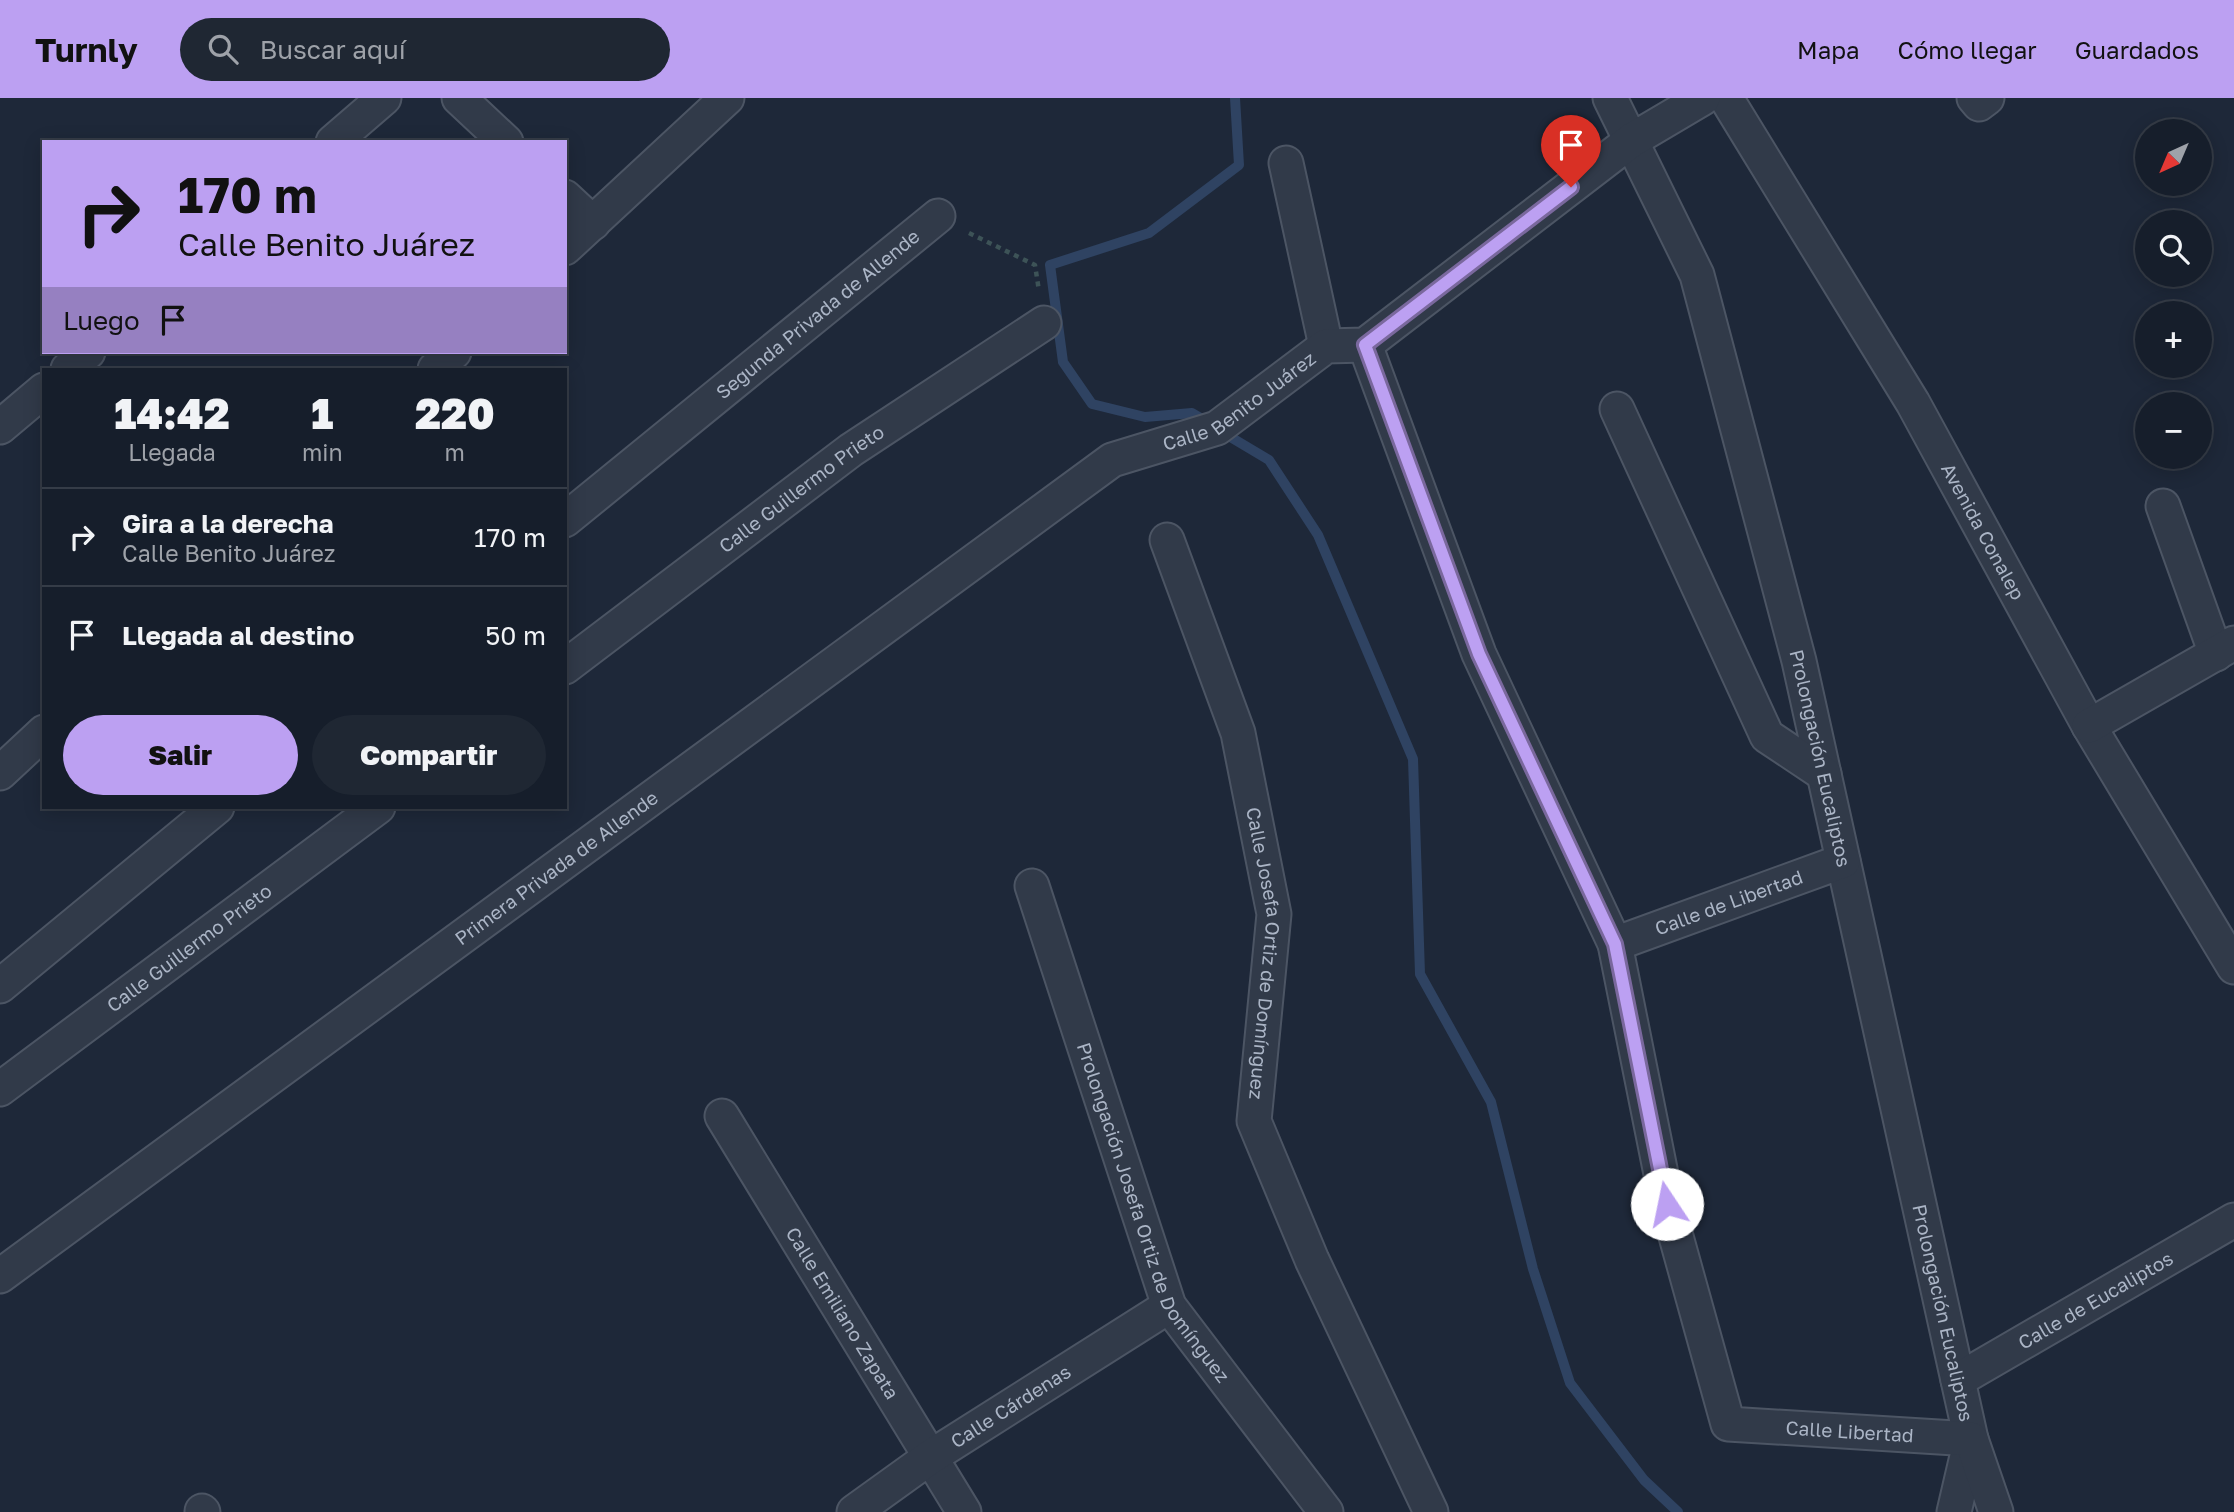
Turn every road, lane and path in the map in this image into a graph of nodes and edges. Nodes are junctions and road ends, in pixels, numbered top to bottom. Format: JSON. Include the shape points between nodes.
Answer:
{"nodes":[{"id":1,"x":384,"y":98,"type":"edge"},
{"id":2,"x":459,"y":98,"type":"edge"},
{"id":3,"x":727,"y":98,"type":"edge"},
{"id":4,"x":1610,"y":98,"type":"edge"},
{"id":5,"x":1703,"y":98,"type":"edge"},
{"id":6,"x":1726,"y":98,"type":"edge"},
{"id":7,"x":1974,"y":98,"type":"edge"},
{"id":8,"x":1987,"y":98,"type":"edge"},
{"id":9,"x":335,"y":140,"type":"edge"},
{"id":10,"x":504,"y":140,"type":"edge"},
{"id":11,"x":1632,"y":140,"type":"junction"},
{"id":12,"x":1286,"y":163,"type":"dead end"},
{"id":13,"x":567,"y":199,"type":"edge"},
{"id":14,"x":938,"y":216,"type":"joint"},
{"id":15,"x":593,"y":223,"type":"junction"},
{"id":16,"x":567,"y":246,"type":"edge"},
{"id":17,"x":1044,"y":323,"type":"joint"},
{"id":18,"x":1365,"y":345,"type":"junction"},
{"id":19,"x":1326,"y":346,"type":"junction"},
{"id":20,"x":86,"y":354,"type":"edge"},
{"id":21,"x":452,"y":354,"type":"edge"},
{"id":22,"x":69,"y":368,"type":"edge"},
{"id":23,"x":436,"y":368,"type":"edge"},
{"id":24,"x":42,"y":392,"type":"edge"},
{"id":25,"x":1617,"y":410,"type":"dead end"},
{"id":26,"x":0,"y":427,"type":"edge"},
{"id":27,"x":1112,"y":460,"type":"joint"},
{"id":28,"x":2163,"y":506,"type":"dead end"},
{"id":29,"x":567,"y":518,"type":"edge"},
{"id":30,"x":1167,"y":540,"type":"dead end"},
{"id":31,"x":2225,"y":649,"type":"edge"},
{"id":32,"x":567,"y":665,"type":"edge"},
{"id":33,"x":2089,"y":726,"type":"junction"},
{"id":34,"x":42,"y":734,"type":"edge"},
{"id":35,"x":0,"y":772,"type":"edge"},
{"id":36,"x":1824,"y":774,"type":"junction"},
{"id":37,"x":215,"y":809,"type":"edge"},
{"id":38,"x":376,"y":809,"type":"edge"},
{"id":39,"x":1843,"y":861,"type":"junction"},
{"id":40,"x":1032,"y":886,"type":"dead end"},
{"id":41,"x":1615,"y":944,"type":"junction"},
{"id":42,"x":2234,"y":967,"type":"edge"},
{"id":43,"x":0,"y":986,"type":"edge"},
{"id":44,"x":0,"y":1089,"type":"edge"},
{"id":45,"x":722,"y":1116,"type":"dead end"},
{"id":46,"x":2234,"y":1220,"type":"edge"},
{"id":47,"x":0,"y":1276,"type":"edge"},
{"id":48,"x":1169,"y":1306,"type":"junction"},
{"id":49,"x":1958,"y":1380,"type":"junction"},
{"id":50,"x":1971,"y":1439,"type":"junction"},
{"id":51,"x":929,"y":1458,"type":"junction"},
{"id":52,"x":854,"y":1512,"type":"edge"},
{"id":53,"x":964,"y":1512,"type":"edge"},
{"id":54,"x":1326,"y":1512,"type":"edge"},
{"id":55,"x":1431,"y":1512,"type":"edge"},
{"id":56,"x":1954,"y":1512,"type":"edge"},
{"id":57,"x":1996,"y":1512,"type":"edge"}],
"edges":[{"from":1,"to":9,"type":"street"},
{"from":2,"to":10,"type":"street"},
{"from":3,"to":15,"type":"street"},
{"from":4,"to":11,"type":"street","name":"Prolongación Eucaliptos"},
{"from":5,"to":11,"type":"street"},
{"from":6,"to":33,"type":"street","name":"Avenida Conalep","via":[[1913,403]]},
{"from":7,"to":8,"type":"street","via":[[1979,104]]},
{"from":11,"to":18,"type":"street"},
{"from":11,"to":36,"type":"street","name":"Prolongación Eucaliptos","via":[[1697,275],[1799,661]]},
{"from":12,"to":19,"type":"street"},
{"from":13,"to":15,"type":"street"},
{"from":14,"to":17,"type":"path","name":"Segunda Privada de Allende","via":[[1035,265]]},
{"from":14,"to":29,"type":"street","name":"Segunda Privada de Allende"},
{"from":15,"to":16,"type":"street"},
{"from":17,"to":32,"type":"street","name":"Calle Guillermo Prieto","via":[[850,450]]},
{"from":18,"to":19,"type":"street","name":"Calle Benito Juárez"},
{"from":18,"to":41,"type":"street","via":[[1479,654]]},
{"from":19,"to":27,"type":"street","name":"Calle Benito Juárez","via":[[1217,428]]},
{"from":20,"to":22,"type":"street"},
{"from":21,"to":23,"type":"street"},
{"from":24,"to":26,"type":"street"},
{"from":25,"to":36,"type":"street","via":[[1767,736]]},
{"from":27,"to":47,"type":"street","name":"Primera Privada de Allende"},
{"from":28,"to":31,"type":"street"},
{"from":30,"to":55,"type":"street","name":"Calle Josefa Ortiz de Domínguez","via":[[1238,733],[1274,914],[1254,1121],[1312,1260]]},
{"from":31,"to":33,"type":"street"},
{"from":33,"to":42,"type":"street","name":"Avenida Conalep"},
{"from":34,"to":35,"type":"street"},
{"from":36,"to":39,"type":"street","name":"Prolongación Eucaliptos"},
{"from":37,"to":43,"type":"street"},
{"from":38,"to":44,"type":"street","name":"Calle Guillermo Prieto"},
{"from":39,"to":41,"type":"street","name":"Calle de Libertad"},
{"from":39,"to":49,"type":"street","name":"Prolongación Eucaliptos"},
{"from":40,"to":48,"type":"street","name":"Prolongación Josefa Ortiz de Domínguez"},
{"from":41,"to":50,"type":"street","name":"Calle Libertad","via":[[1667,1204],[1728,1424]]},
{"from":45,"to":51,"type":"street","name":"Calle Emiliano Zapata"},
{"from":46,"to":49,"type":"street","name":"Calle de Eucaliptos"},
{"from":48,"to":51,"type":"street","name":"Calle Cárdenas"},
{"from":48,"to":54,"type":"street","name":"Prolongación Josefa Ortiz de Domínguez"},
{"from":49,"to":50,"type":"street","name":"Prolongación Eucaliptos"},
{"from":50,"to":56,"type":"street","name":"Prolongación Eucaliptos"},
{"from":50,"to":57,"type":"street","name":"Prolongación Eucaliptos"},
{"from":51,"to":52,"type":"street","name":"Calle Cárdenas"},
{"from":51,"to":53,"type":"street","name":"Calle Emiliano Zapata"}]}
